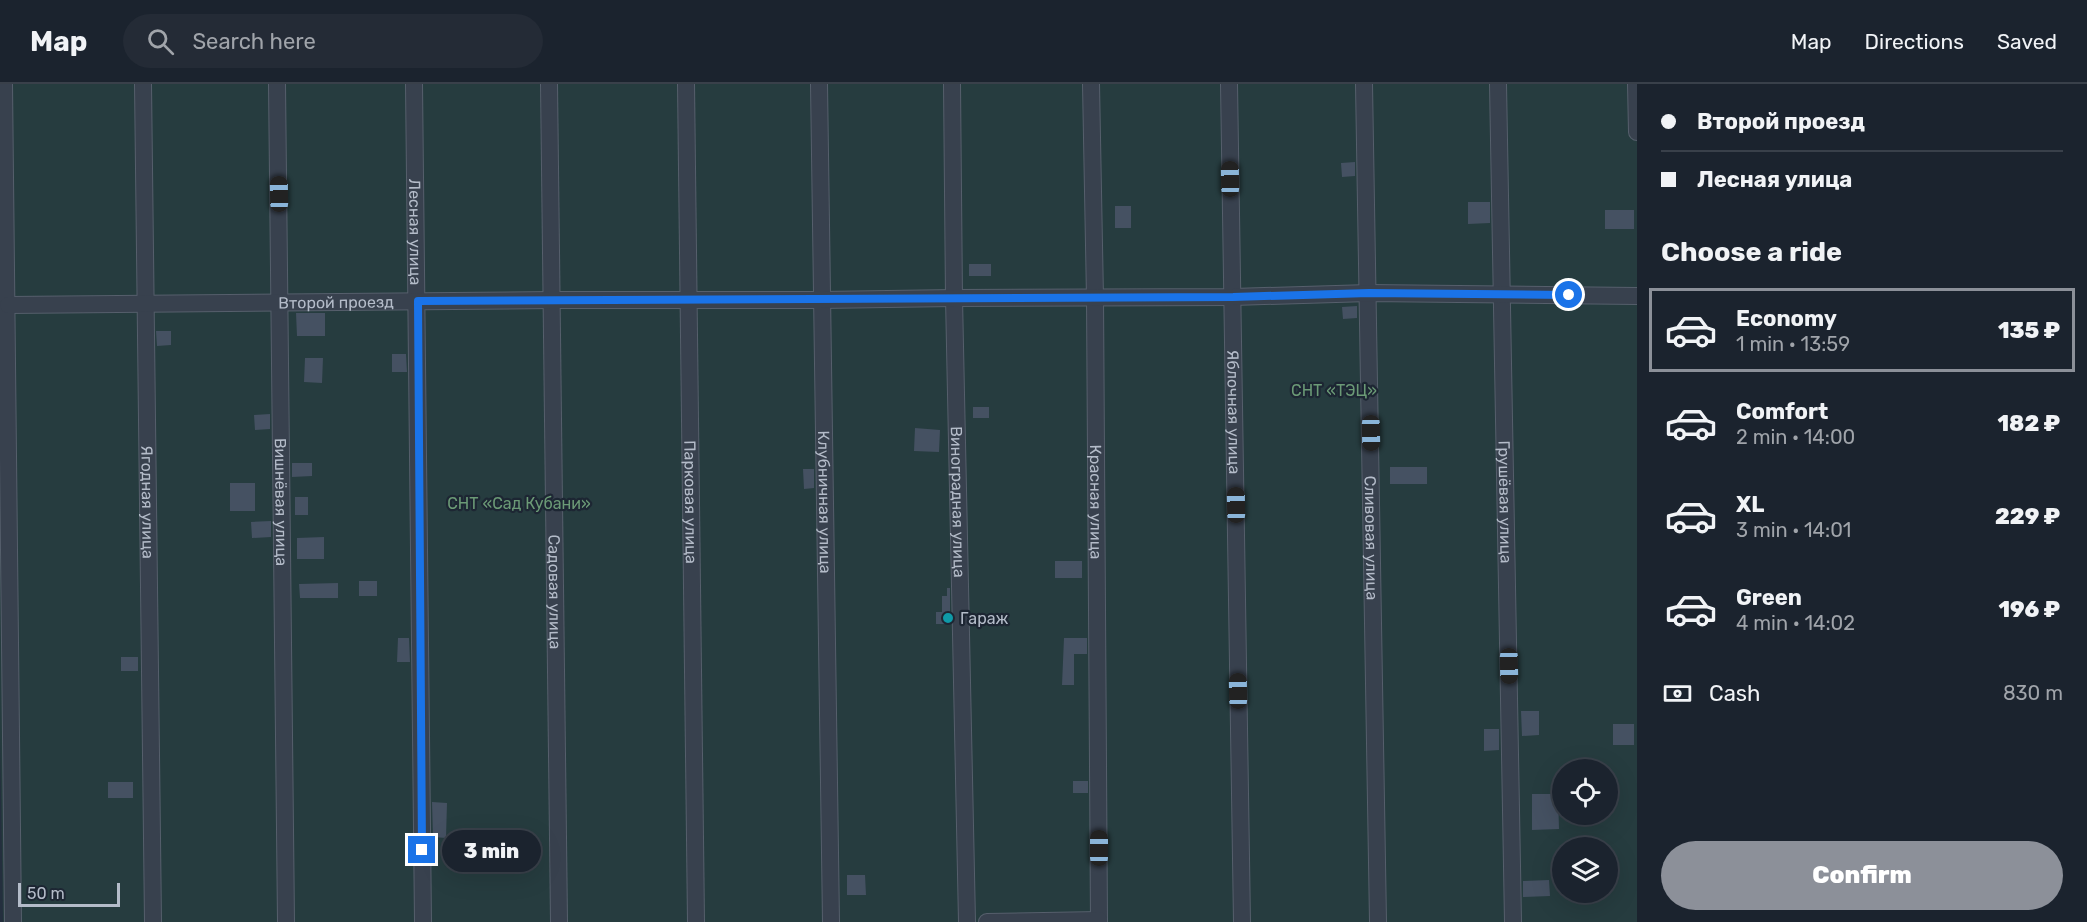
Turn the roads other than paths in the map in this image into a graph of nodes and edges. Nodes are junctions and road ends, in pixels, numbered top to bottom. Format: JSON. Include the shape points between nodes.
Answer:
{"nodes":[{"id":1,"x":4,"y":84,"type":"edge"},
{"id":2,"x":143,"y":84,"type":"edge"},
{"id":3,"x":277,"y":84,"type":"edge"},
{"id":4,"x":414,"y":84,"type":"edge"},
{"id":5,"x":549,"y":84,"type":"edge"},
{"id":6,"x":686,"y":84,"type":"edge"},
{"id":7,"x":819,"y":84,"type":"edge"},
{"id":8,"x":952,"y":84,"type":"edge"},
{"id":9,"x":1091,"y":84,"type":"edge"},
{"id":10,"x":1228,"y":84,"type":"edge"},
{"id":11,"x":1364,"y":84,"type":"edge"},
{"id":12,"x":1498,"y":84,"type":"edge"},
{"id":13,"x":1636,"y":84,"type":"edge"},
{"id":14,"x":1637,"y":132,"type":"edge"},
{"id":15,"x":1369,"y":293,"type":"junction"},
{"id":16,"x":1502,"y":295,"type":"junction"},
{"id":17,"x":1637,"y":296,"type":"edge"},
{"id":18,"x":1233,"y":297,"type":"junction"},
{"id":19,"x":954,"y":298,"type":"junction"},
{"id":20,"x":1095,"y":298,"type":"junction"},
{"id":21,"x":688,"y":299,"type":"junction"},
{"id":22,"x":552,"y":300,"type":"junction"},
{"id":23,"x":821,"y":300,"type":"junction"},
{"id":24,"x":418,"y":301,"type":"junction"},
{"id":25,"x":280,"y":303,"type":"junction"},
{"id":26,"x":8,"y":305,"type":"junction"},
{"id":27,"x":146,"y":305,"type":"junction"},
{"id":28,"x":1099,"y":921,"type":"edge"},
{"id":29,"x":13,"y":922,"type":"edge"},
{"id":30,"x":153,"y":922,"type":"edge"},
{"id":31,"x":286,"y":922,"type":"edge"},
{"id":32,"x":423,"y":922,"type":"edge"},
{"id":33,"x":559,"y":922,"type":"edge"},
{"id":34,"x":696,"y":922,"type":"edge"},
{"id":35,"x":831,"y":922,"type":"edge"},
{"id":36,"x":967,"y":922,"type":"edge"},
{"id":37,"x":987,"y":922,"type":"edge"},
{"id":38,"x":1242,"y":922,"type":"edge"},
{"id":39,"x":1377,"y":922,"type":"edge"},
{"id":40,"x":1514,"y":922,"type":"edge"}],
"edges":[{"from":1,"to":26,"type":"street"},
{"from":2,"to":27,"type":"street","name":"Ягодная улица"},
{"from":3,"to":25,"type":"street","name":"Вишнёвая улица"},
{"from":4,"to":24,"type":"street","name":"Лесная улица"},
{"from":5,"to":22,"type":"street","name":"Садовая улица"},
{"from":6,"to":21,"type":"street","name":"Парковая улица"},
{"from":7,"to":23,"type":"street","name":"Клубничная улица"},
{"from":8,"to":19,"type":"street","name":"Виноградная улица"},
{"from":9,"to":20,"type":"street","name":"Красная улица"},
{"from":10,"to":18,"type":"street","name":"Яблочная улица"},
{"from":11,"to":15,"type":"street","name":"Сливовая улица"},
{"from":12,"to":16,"type":"street","name":"Грушёвая улица"},
{"from":13,"to":14,"type":"street"},
{"from":15,"to":16,"type":"street","name":"Второй проезд"},
{"from":15,"to":18,"type":"street","name":"Второй проезд"},
{"from":15,"to":39,"type":"street","name":"Сливовая улица"},
{"from":16,"to":17,"type":"street","name":"Второй проезд"},
{"from":16,"to":40,"type":"street","name":"Грушёвая улица"},
{"from":18,"to":20,"type":"street","name":"Второй проезд"},
{"from":18,"to":38,"type":"street","name":"Яблочная улица"},
{"from":19,"to":20,"type":"street","name":"Второй проезд"},
{"from":19,"to":23,"type":"street","name":"Второй проезд"},
{"from":19,"to":36,"type":"street","name":"Виноградная улица"},
{"from":20,"to":28,"type":"street","name":"Красная улица"},
{"from":21,"to":22,"type":"street","name":"Второй проезд"},
{"from":21,"to":23,"type":"street","name":"Второй проезд"},
{"from":21,"to":34,"type":"street","name":"Парковая улица"},
{"from":22,"to":24,"type":"street","name":"Второй проезд"},
{"from":22,"to":33,"type":"street","name":"Садовая улица"},
{"from":23,"to":35,"type":"street","name":"Клубничная улица"},
{"from":24,"to":25,"type":"street","name":"Второй проезд"},
{"from":24,"to":32,"type":"street","name":"Лесная улица"},
{"from":25,"to":27,"type":"street","name":"Второй проезд"},
{"from":25,"to":31,"type":"street","name":"Вишнёвая улица"},
{"from":26,"to":27,"type":"street","name":"Второй проезд"},
{"from":26,"to":29,"type":"street"},
{"from":27,"to":30,"type":"street","name":"Ягодная улица"},
{"from":28,"to":37,"type":"street"}]}
